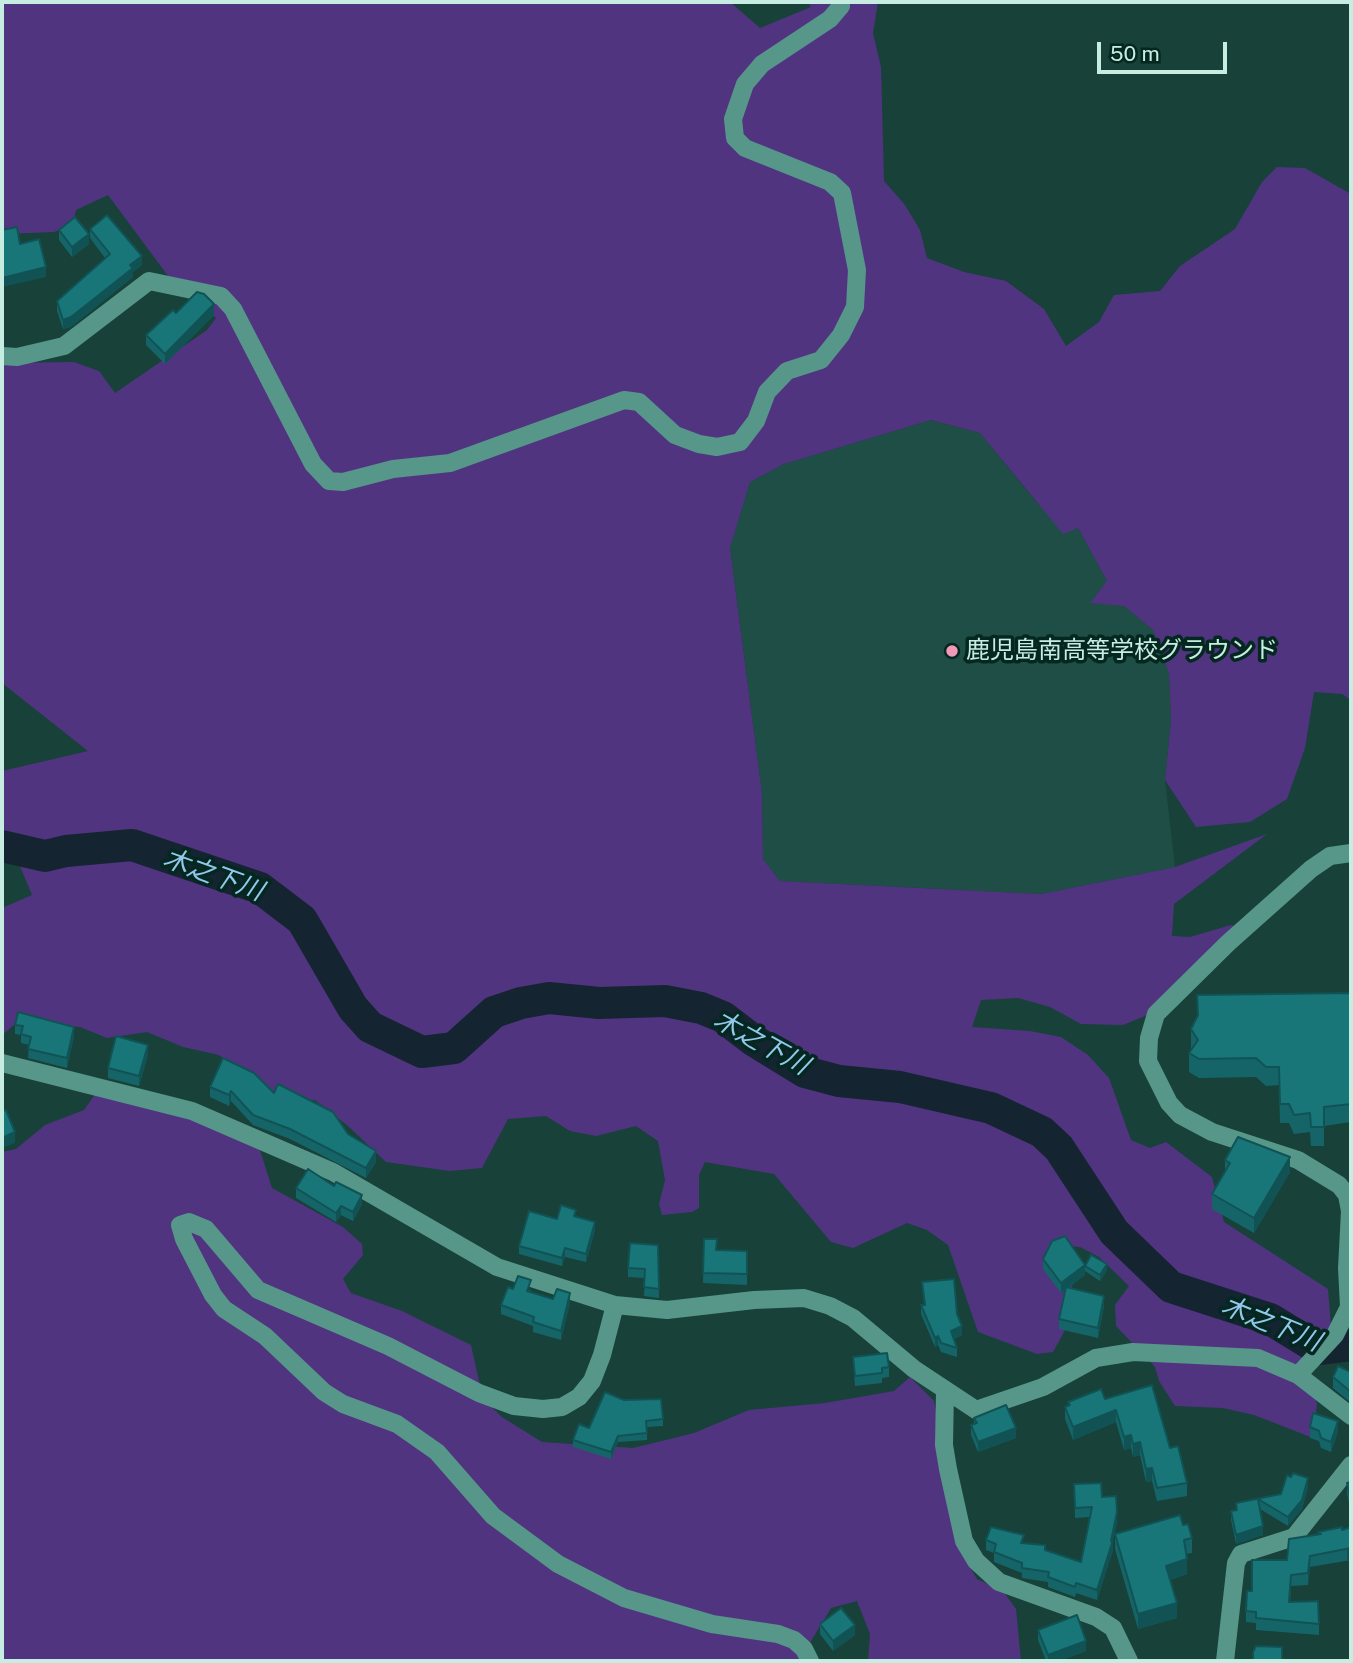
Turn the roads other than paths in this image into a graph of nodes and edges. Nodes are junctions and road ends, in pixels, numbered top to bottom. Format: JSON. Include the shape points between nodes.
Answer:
{"nodes":[{"id":1,"x":840,"y":2,"type":"edge"},
{"id":2,"x":2,"y":356,"type":"edge"},
{"id":3,"x":1351,"y":853,"type":"edge"},
{"id":4,"x":2,"y":1063,"type":"edge"},
{"id":5,"x":615,"y":1305,"type":"junction"},
{"id":6,"x":1301,"y":1372,"type":"junction"},
{"id":7,"x":945,"y":1391,"type":"junction"},
{"id":8,"x":1351,"y":1416,"type":"edge"},
{"id":9,"x":1351,"y":1465,"type":"edge"},
{"id":10,"x":810,"y":1661,"type":"edge"},
{"id":11,"x":1129,"y":1661,"type":"edge"},
{"id":12,"x":1225,"y":1661,"type":"edge"}],
"edges":[{"from":1,"to":2,"type":"street","via":[[830,19],[762,64],[746,84],[733,119],[735,138],[745,148],[830,182],[842,193],[858,270],[855,307],[821,360],[787,370],[767,392],[756,421],[740,442],[717,447],[699,444],[675,435],[639,402],[624,400],[450,463],[329,481],[313,464],[233,310],[221,296],[149,281],[64,346]]},
{"from":3,"to":6,"type":"street","via":[[1330,856],[1311,869],[1227,943],[1156,1014],[1149,1038],[1148,1061],[1180,1115],[1212,1132],[1298,1160],[1347,1195],[1349,1307],[1335,1335]]},
{"from":4,"to":5,"type":"street","via":[[192,1111],[333,1172],[497,1267]]},
{"from":5,"to":7,"type":"street","via":[[667,1310],[804,1298],[853,1318]]},
{"from":5,"to":10,"type":"street","via":[[592,1381],[579,1397],[562,1407],[514,1406],[258,1290],[206,1230],[188,1222],[180,1226],[224,1309],[265,1336],[324,1392],[397,1424],[436,1452],[493,1516],[558,1564],[624,1598],[712,1624],[794,1640]]},
{"from":6,"to":7,"type":"street","via":[[1258,1358],[1133,1352],[1096,1358],[1043,1387],[989,1407],[976,1409]]},
{"from":6,"to":8,"type":"street"},
{"from":7,"to":11,"type":"street","via":[[948,1469],[964,1541],[976,1561],[999,1582],[1113,1628]]},
{"from":9,"to":12,"type":"street","via":[[1294,1537],[1241,1554],[1236,1563]]}]}
